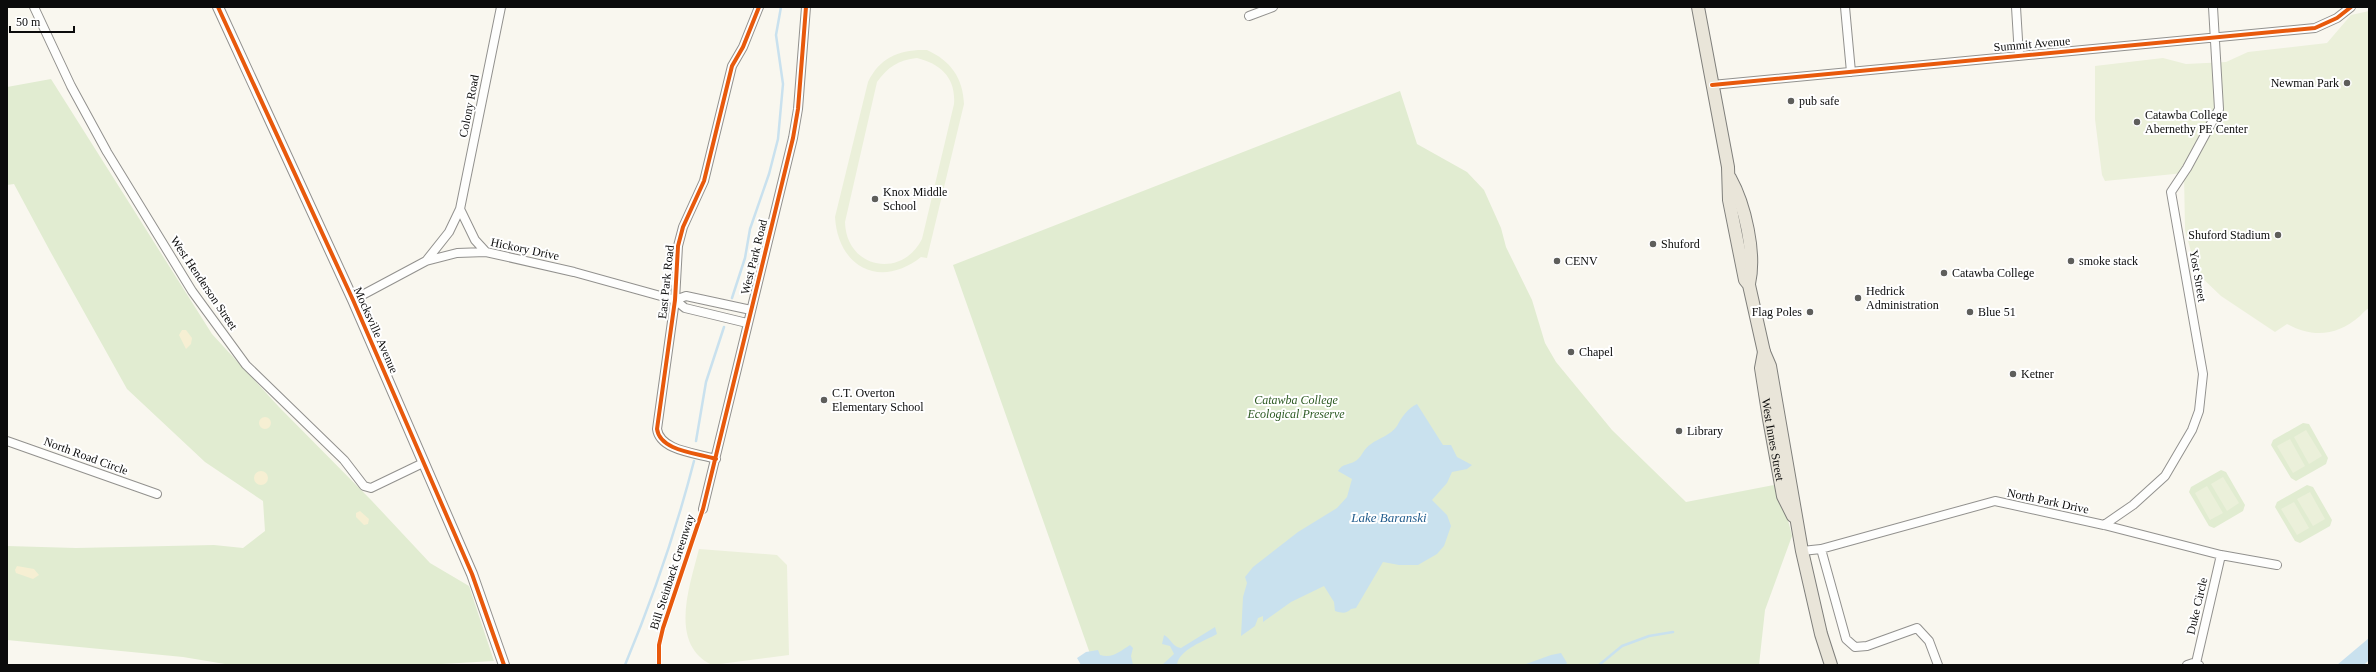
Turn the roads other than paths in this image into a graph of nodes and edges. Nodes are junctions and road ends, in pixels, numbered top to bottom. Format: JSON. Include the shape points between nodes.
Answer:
{"nodes":[{"id":1,"x":34,"y":7,"type":"edge"},
{"id":2,"x":218,"y":7,"type":"edge"},
{"id":3,"x":501,"y":7,"type":"edge"},
{"id":4,"x":759,"y":7,"type":"edge"},
{"id":5,"x":806,"y":7,"type":"edge"},
{"id":6,"x":1273,"y":7,"type":"edge"},
{"id":7,"x":1698,"y":7,"type":"edge"},
{"id":8,"x":1845,"y":7,"type":"edge"},
{"id":9,"x":2016,"y":7,"type":"edge"},
{"id":10,"x":2213,"y":7,"type":"edge"},
{"id":11,"x":2350,"y":8,"type":"edge"},
{"id":12,"x":1249,"y":16,"type":"dead end"},
{"id":13,"x":2214,"y":38,"type":"junction"},
{"id":14,"x":2019,"y":56,"type":"junction"},
{"id":15,"x":1851,"y":72,"type":"junction"},
{"id":16,"x":1712,"y":85,"type":"junction"},
{"id":17,"x":460,"y":209,"type":"junction"},
{"id":18,"x":486,"y":252,"type":"junction"},
{"id":19,"x":426,"y":261,"type":"junction"},
{"id":20,"x":353,"y":300,"type":"junction"},
{"id":21,"x":675,"y":300,"type":"junction"},
{"id":22,"x":751,"y":310,"type":"junction"},
{"id":23,"x":748,"y":323,"type":"junction"},
{"id":24,"x":7,"y":441,"type":"edge"},
{"id":25,"x":716,"y":458,"type":"junction"},
{"id":26,"x":423,"y":463,"type":"junction"},
{"id":27,"x":157,"y":494,"type":"dead end"},
{"id":28,"x":703,"y":508,"type":"dead end"},
{"id":29,"x":2104,"y":525,"type":"junction"},
{"id":30,"x":1822,"y":549,"type":"junction"},
{"id":31,"x":1802,"y":551,"type":"junction"},
{"id":32,"x":2221,"y":555,"type":"junction"},
{"id":33,"x":2277,"y":565,"type":"dead end"},
{"id":34,"x":2197,"y":664,"type":"edge"},
{"id":35,"x":504,"y":665,"type":"edge"},
{"id":36,"x":1830,"y":665,"type":"edge"},
{"id":37,"x":1938,"y":665,"type":"edge"},
{"id":38,"x":2187,"y":665,"type":"edge"}],
"edges":[{"from":1,"to":26,"type":"street","name":"West Henderson Street","via":[[71,86],[107,152],[192,291],[246,365],[344,460],[364,486],[370,488]]},
{"from":2,"to":20,"type":"street","name":"Mocksville Avenue"},
{"from":3,"to":17,"type":"street","name":"Colony Road"},
{"from":4,"to":21,"type":"street","name":"East Park Road","via":[[732,66],[704,181],[683,227],[678,246]]},
{"from":5,"to":22,"type":"street","name":"West Park Road","via":[[798,109],[793,138]]},
{"from":6,"to":12,"type":"street"},
{"from":7,"to":16,"type":"main road","name":"West Innes Street"},
{"from":8,"to":15,"type":"street"},
{"from":9,"to":14,"type":"street"},
{"from":10,"to":13,"type":"street","name":"Yost Street"},
{"from":11,"to":13,"type":"street","name":"Summit Avenue","via":[[2337,18],[2315,28]]},
{"from":13,"to":14,"type":"street","name":"Summit Avenue"},
{"from":13,"to":29,"type":"street","name":"Yost Street","via":[[2219,109],[2171,192],[2203,374],[2199,411],[2192,430],[2165,476],[2133,505]]},
{"from":14,"to":15,"type":"street","name":"Summit Avenue"},
{"from":15,"to":16,"type":"street","name":"Summit Avenue"},
{"from":16,"to":31,"type":"main road","name":"West Innes Street","via":[[1728,175],[1729,200],[1745,280],[1749,285],[1764,352],[1761,368],[1783,496],[1798,524]]},
{"from":17,"to":18,"type":"street","via":[[475,240]]},
{"from":17,"to":19,"type":"street","name":"Colony Road","via":[[449,232]]},
{"from":18,"to":19,"type":"street","name":"Hickory Drive","via":[[458,253]]},
{"from":18,"to":21,"type":"street","name":"Hickory Drive","via":[[574,272]]},
{"from":19,"to":20,"type":"street","name":"Hickory Drive"},
{"from":20,"to":26,"type":"street","name":"Mocksville Avenue"},
{"from":21,"to":22,"type":"street","name":"Hickory Drive","via":[[686,296]]},
{"from":21,"to":23,"type":"street","name":"Hickory Drive","via":[[685,308]]},
{"from":21,"to":25,"type":"street","name":"East Park Road","via":[[658,434],[667,445]]},
{"from":22,"to":23,"type":"street","name":"West Park Road"},
{"from":23,"to":25,"type":"street","name":"West Park Road"},
{"from":24,"to":27,"type":"street","name":"North Road Circle"},
{"from":25,"to":28,"type":"street","name":"West Park Road"},
{"from":26,"to":35,"type":"street","name":"Mocksville Avenue","via":[[480,592]]},
{"from":29,"to":30,"type":"street","name":"North Park Drive","via":[[1996,501]]},
{"from":29,"to":32,"type":"street","name":"North Park Drive"},
{"from":30,"to":31,"type":"street","name":"North Park Drive"},
{"from":30,"to":37,"type":"street","via":[[1846,639],[1855,647],[1867,646],[1917,628],[1929,641]]},
{"from":31,"to":36,"type":"main road","name":"West Innes Street"},
{"from":32,"to":33,"type":"street","name":"North Park Drive"},
{"from":32,"to":34,"type":"street","name":"Duke Circle"},
{"from":34,"to":38,"type":"street"}]}
